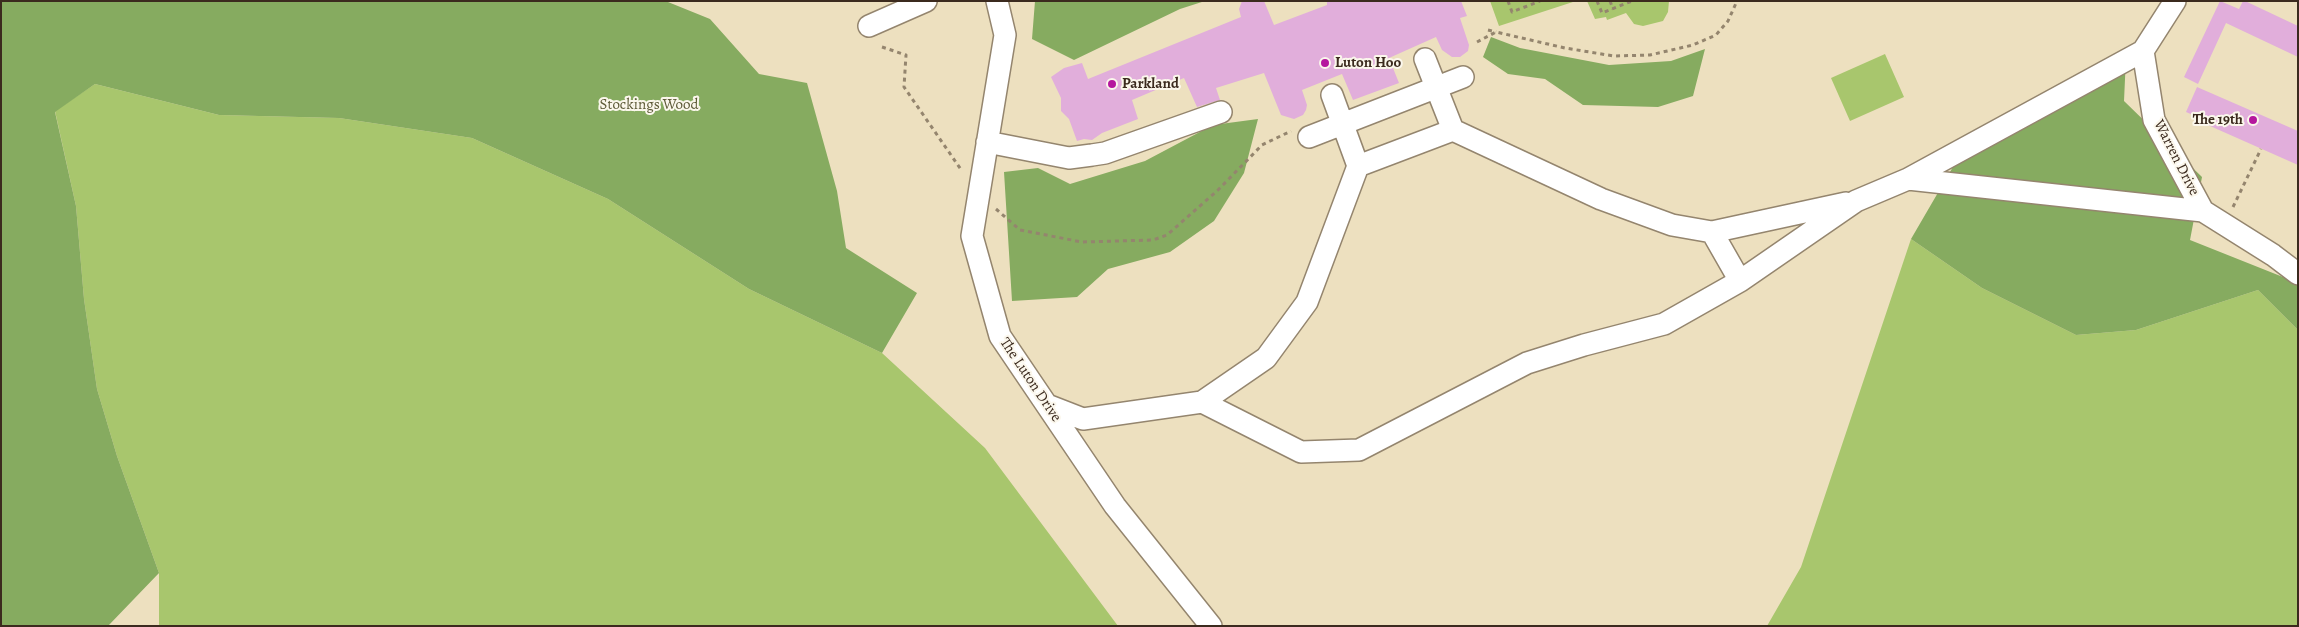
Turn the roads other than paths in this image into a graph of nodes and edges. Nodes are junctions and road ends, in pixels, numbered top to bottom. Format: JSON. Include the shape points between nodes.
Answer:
{"nodes":[{"id":1,"x":926,"y":1,"type":"edge"},
{"id":2,"x":997,"y":1,"type":"edge"},
{"id":3,"x":2175,"y":1,"type":"edge"},
{"id":4,"x":869,"y":26,"type":"dead end"},
{"id":5,"x":2142,"y":51,"type":"junction"},
{"id":6,"x":1425,"y":59,"type":"dead end"},
{"id":7,"x":1463,"y":77,"type":"dead end"},
{"id":8,"x":1436,"y":88,"type":"junction"},
{"id":9,"x":1332,"y":95,"type":"dead end"},
{"id":10,"x":1221,"y":112,"type":"dead end"},
{"id":11,"x":1342,"y":124,"type":"junction"},
{"id":12,"x":1454,"y":130,"type":"junction"},
{"id":13,"x":1309,"y":137,"type":"dead end"},
{"id":14,"x":987,"y":142,"type":"junction"},
{"id":15,"x":1358,"y":166,"type":"junction"},
{"id":16,"x":1908,"y":179,"type":"junction"},
{"id":17,"x":1856,"y":201,"type":"junction"},
{"id":18,"x":2203,"y":211,"type":"junction"},
{"id":19,"x":1712,"y":232,"type":"junction"},
{"id":20,"x":2298,"y":274,"type":"edge"},
{"id":21,"x":1740,"y":281,"type":"junction"},
{"id":22,"x":1202,"y":402,"type":"junction"},
{"id":23,"x":1047,"y":405,"type":"junction"},
{"id":24,"x":1211,"y":626,"type":"edge"}],
"edges":[{"from":1,"to":4,"type":"street"},
{"from":2,"to":14,"type":"street","name":"The Luton Drive","via":[[1004,36]]},
{"from":3,"to":5,"type":"street"},
{"from":5,"to":16,"type":"street"},
{"from":5,"to":18,"type":"street","name":"Warren Drive","via":[[2154,120]]},
{"from":6,"to":8,"type":"street"},
{"from":7,"to":8,"type":"street"},
{"from":8,"to":11,"type":"street"},
{"from":8,"to":12,"type":"street"},
{"from":9,"to":11,"type":"street"},
{"from":10,"to":14,"type":"street","via":[[1105,153],[1076,157],[1048,156]]},
{"from":11,"to":13,"type":"street"},
{"from":11,"to":15,"type":"street"},
{"from":12,"to":15,"type":"street"},
{"from":12,"to":19,"type":"street","via":[[1601,199],[1672,224]]},
{"from":14,"to":23,"type":"street","name":"The Luton Drive","via":[[972,236],[1000,336]]},
{"from":15,"to":22,"type":"street","via":[[1307,302],[1266,358]]},
{"from":16,"to":17,"type":"street"},
{"from":16,"to":18,"type":"street"},
{"from":17,"to":19,"type":"street"},
{"from":17,"to":21,"type":"street"},
{"from":18,"to":20,"type":"street","name":"Warren Drive"},
{"from":19,"to":21,"type":"street"},
{"from":21,"to":22,"type":"street","via":[[1664,324],[1527,363],[1359,450],[1301,452]]},
{"from":22,"to":23,"type":"street","via":[[1083,419]]},
{"from":23,"to":24,"type":"street","name":"The Luton Drive","via":[[1115,506]]}]}
